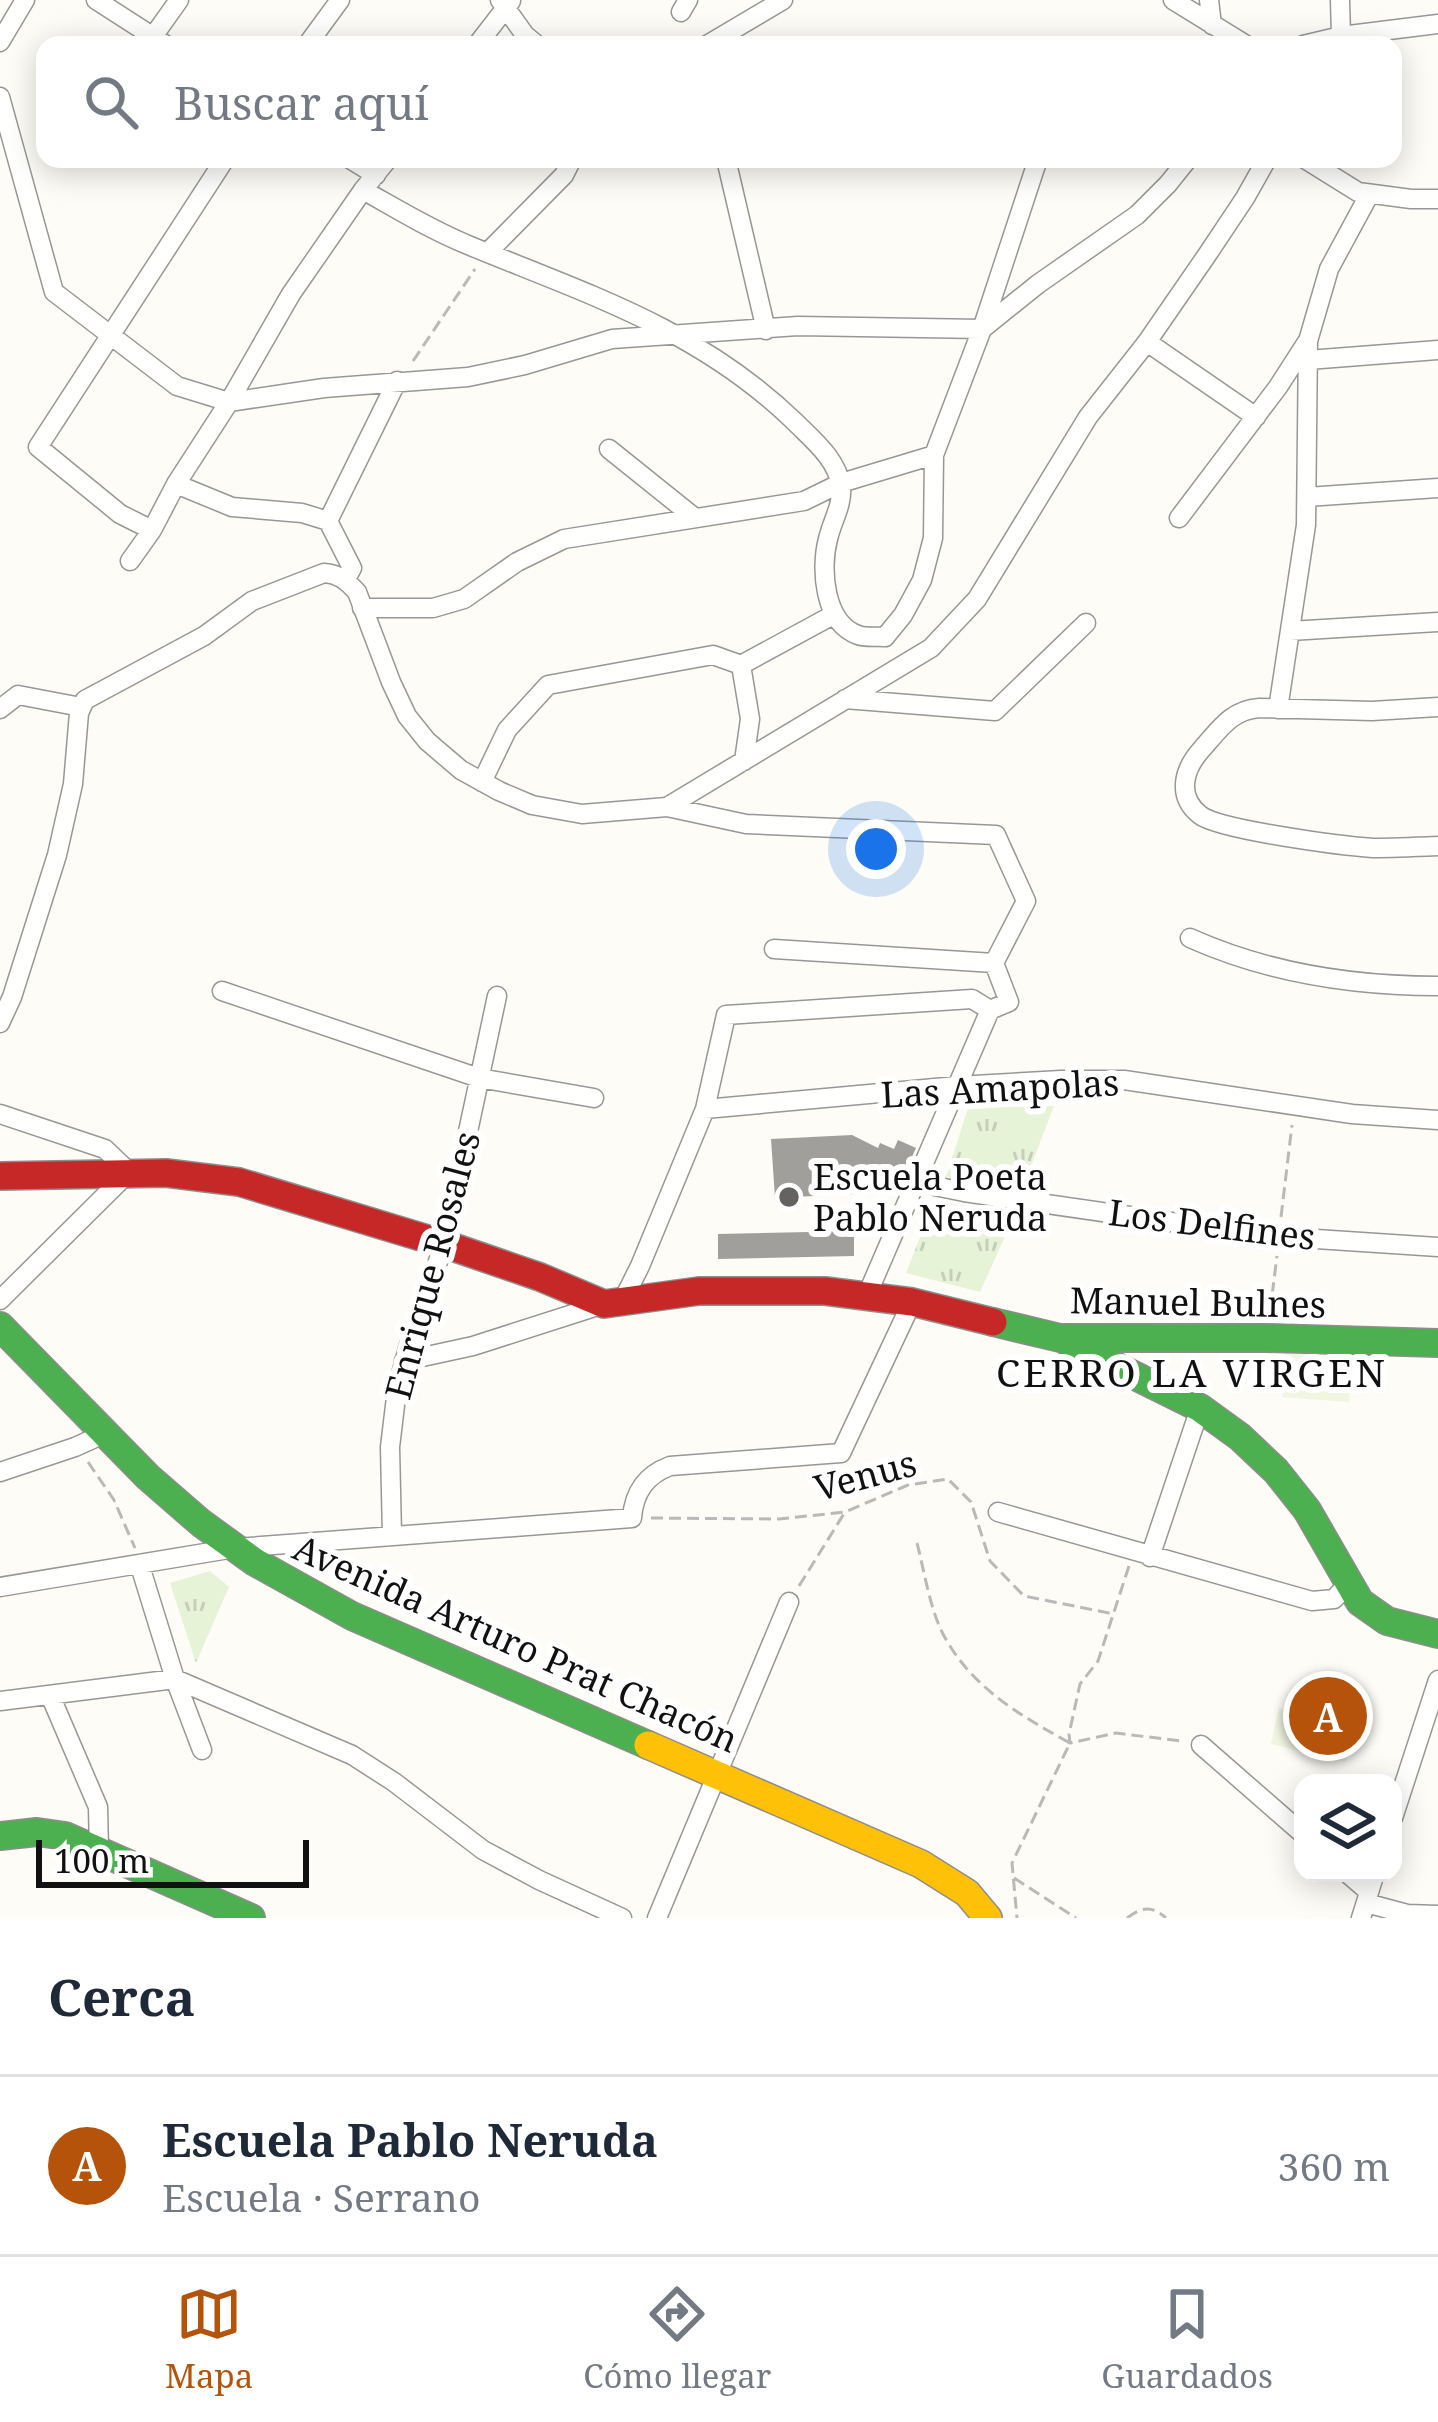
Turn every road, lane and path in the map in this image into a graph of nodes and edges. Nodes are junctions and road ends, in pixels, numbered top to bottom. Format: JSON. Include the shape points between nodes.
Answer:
{"nodes":[{"id":1,"x":26,"y":0,"type":"edge"},
{"id":2,"x":96,"y":0,"type":"edge"},
{"id":3,"x":179,"y":0,"type":"edge"},
{"id":4,"x":340,"y":0,"type":"edge"},
{"id":5,"x":784,"y":0,"type":"edge"},
{"id":6,"x":1173,"y":0,"type":"edge"},
{"id":7,"x":1209,"y":0,"type":"edge"},
{"id":8,"x":1340,"y":0,"type":"edge"},
{"id":9,"x":506,"y":2,"type":"edge"},
{"id":10,"x":1438,"y":24,"type":"edge"},
{"id":11,"x":1212,"y":26,"type":"junction"},
{"id":12,"x":147,"y":36,"type":"edge"},
{"id":13,"x":158,"y":36,"type":"edge"},
{"id":14,"x":314,"y":36,"type":"edge"},
{"id":15,"x":484,"y":36,"type":"edge"},
{"id":16,"x":525,"y":36,"type":"edge"},
{"id":17,"x":722,"y":36,"type":"edge"},
{"id":18,"x":1230,"y":36,"type":"edge"},
{"id":19,"x":1341,"y":36,"type":"joint"},
{"id":20,"x":0,"y":42,"type":"edge"},
{"id":21,"x":0,"y":97,"type":"edge"},
{"id":22,"x":219,"y":168,"type":"edge"},
{"id":23,"x":568,"y":168,"type":"edge"},
{"id":24,"x":728,"y":168,"type":"edge"},
{"id":25,"x":1035,"y":168,"type":"edge"},
{"id":26,"x":1181,"y":168,"type":"edge"},
{"id":27,"x":1262,"y":168,"type":"edge"},
{"id":28,"x":1318,"y":168,"type":"edge"},
{"id":29,"x":375,"y":174,"type":"edge"},
{"id":30,"x":1369,"y":195,"type":"junction"},
{"id":31,"x":1438,"y":199,"type":"edge"},
{"id":32,"x":488,"y":252,"type":"junction"},
{"id":33,"x":982,"y":328,"type":"junction"},
{"id":34,"x":766,"y":330,"type":"junction"},
{"id":35,"x":676,"y":334,"type":"junction"},
{"id":36,"x":112,"y":336,"type":"junction"},
{"id":37,"x":1147,"y":343,"type":"junction"},
{"id":38,"x":1438,"y":350,"type":"edge"},
{"id":39,"x":1308,"y":351,"type":"junction"},
{"id":40,"x":397,"y":381,"type":"junction"},
{"id":41,"x":229,"y":402,"type":"junction"},
{"id":42,"x":1256,"y":416,"type":"junction"},
{"id":43,"x":609,"y":449,"type":"dead end"},
{"id":44,"x":934,"y":455,"type":"junction"},
{"id":45,"x":841,"y":483,"type":"junction"},
{"id":46,"x":176,"y":484,"type":"junction"},
{"id":47,"x":1438,"y":488,"type":"edge"},
{"id":48,"x":1306,"y":497,"type":"junction"},
{"id":49,"x":695,"y":518,"type":"junction"},
{"id":50,"x":1179,"y":518,"type":"dead end"},
{"id":51,"x":328,"y":521,"type":"junction"},
{"id":52,"x":152,"y":530,"type":"junction"},
{"id":53,"x":130,"y":561,"type":"dead end"},
{"id":54,"x":346,"y":579,"type":"junction"},
{"id":55,"x":362,"y":608,"type":"junction"},
{"id":56,"x":833,"y":615,"type":"junction"},
{"id":57,"x":1438,"y":622,"type":"edge"},
{"id":58,"x":1086,"y":623,"type":"dead end"},
{"id":59,"x":1290,"y":631,"type":"junction"},
{"id":60,"x":741,"y":665,"type":"junction"},
{"id":61,"x":845,"y":699,"type":"junction"},
{"id":62,"x":81,"y":706,"type":"junction"},
{"id":63,"x":1438,"y":707,"type":"edge"},
{"id":64,"x":0,"y":709,"type":"edge"},
{"id":65,"x":1278,"y":709,"type":"junction"},
{"id":66,"x":744,"y":761,"type":"junction"},
{"id":67,"x":482,"y":782,"type":"junction"},
{"id":68,"x":667,"y":807,"type":"junction"},
{"id":69,"x":1438,"y":846,"type":"edge"},
{"id":70,"x":1190,"y":938,"type":"dead end"},
{"id":71,"x":774,"y":949,"type":"dead end"},
{"id":72,"x":994,"y":963,"type":"junction"},
{"id":73,"x":1438,"y":986,"type":"edge"},
{"id":74,"x":222,"y":992,"type":"dead end"},
{"id":75,"x":6,"y":993,"type":"edge"},
{"id":76,"x":497,"y":996,"type":"dead end"},
{"id":77,"x":990,"y":1010,"type":"junction"},
{"id":78,"x":0,"y":1023,"type":"edge"},
{"id":79,"x":479,"y":1078,"type":"junction"},
{"id":80,"x":957,"y":1086,"type":"junction"},
{"id":81,"x":594,"y":1098,"type":"dead end"},
{"id":82,"x":704,"y":1109,"type":"junction"},
{"id":83,"x":0,"y":1114,"type":"edge"},
{"id":84,"x":1438,"y":1120,"type":"edge"},
{"id":85,"x":129,"y":1172,"type":"junction"},
{"id":86,"x":0,"y":1176,"type":"edge"},
{"id":87,"x":915,"y":1182,"type":"junction"},
{"id":88,"x":444,"y":1244,"type":"junction"},
{"id":89,"x":1438,"y":1246,"type":"edge"},
{"id":90,"x":867,"y":1295,"type":"junction"},
{"id":91,"x":0,"y":1300,"type":"edge"},
{"id":92,"x":613,"y":1302,"type":"junction"},
{"id":93,"x":911,"y":1302,"type":"junction"},
{"id":94,"x":0,"y":1327,"type":"edge"},
{"id":95,"x":1060,"y":1338,"type":"junction"},
{"id":96,"x":1164,"y":1338,"type":"junction"},
{"id":97,"x":1438,"y":1343,"type":"edge"},
{"id":98,"x":404,"y":1361,"type":"junction"},
{"id":99,"x":1153,"y":1383,"type":"junction"},
{"id":100,"x":1200,"y":1408,"type":"junction"},
{"id":101,"x":106,"y":1433,"type":"junction"},
{"id":102,"x":75,"y":1447,"type":"junction"},
{"id":103,"x":0,"y":1472,"type":"edge"},
{"id":104,"x":845,"y":1512,"type":"junction"},
{"id":105,"x":998,"y":1512,"type":"dead end"},
{"id":106,"x":632,"y":1517,"type":"junction"},
{"id":107,"x":392,"y":1536,"type":"junction"},
{"id":108,"x":916,"y":1543,"type":"dead end"},
{"id":109,"x":235,"y":1548,"type":"junction"},
{"id":110,"x":1141,"y":1554,"type":"junction"},
{"id":111,"x":140,"y":1566,"type":"junction"},
{"id":112,"x":1348,"y":1584,"type":"junction"},
{"id":113,"x":0,"y":1588,"type":"edge"},
{"id":114,"x":789,"y":1602,"type":"joint"},
{"id":115,"x":1114,"y":1614,"type":"junction"},
{"id":116,"x":1438,"y":1634,"type":"edge"},
{"id":117,"x":175,"y":1679,"type":"junction"},
{"id":118,"x":1438,"y":1680,"type":"edge"},
{"id":119,"x":50,"y":1695,"type":"junction"},
{"id":120,"x":0,"y":1701,"type":"edge"},
{"id":121,"x":1070,"y":1743,"type":"junction"},
{"id":122,"x":1201,"y":1745,"type":"joint"},
{"id":123,"x":202,"y":1750,"type":"dead end"},
{"id":124,"x":717,"y":1774,"type":"junction"},
{"id":125,"x":1402,"y":1791,"type":"edge"},
{"id":126,"x":1294,"y":1826,"type":"edge"},
{"id":127,"x":0,"y":1836,"type":"edge"},
{"id":128,"x":99,"y":1850,"type":"junction"},
{"id":129,"x":1012,"y":1877,"type":"junction"},
{"id":130,"x":1368,"y":1896,"type":"edge"},
{"id":131,"x":1438,"y":1915,"type":"edge"},
{"id":132,"x":251,"y":1918,"type":"edge"},
{"id":133,"x":622,"y":1918,"type":"edge"},
{"id":134,"x":657,"y":1918,"type":"edge"},
{"id":135,"x":988,"y":1918,"type":"edge"},
{"id":136,"x":1017,"y":1918,"type":"edge"},
{"id":137,"x":1076,"y":1918,"type":"edge"},
{"id":138,"x":1127,"y":1918,"type":"edge"},
{"id":139,"x":1166,"y":1918,"type":"edge"}],
"edges":[{"from":1,"to":20,"type":"street"},
{"from":2,"to":12,"type":"street"},
{"from":3,"to":13,"type":"street"},
{"from":4,"to":14,"type":"street"},
{"from":5,"to":17,"type":"street"},
{"from":6,"to":11,"type":"street"},
{"from":7,"to":11,"type":"street"},
{"from":8,"to":19,"type":"street"},
{"from":9,"to":15,"type":"street"},
{"from":9,"to":16,"type":"street"},
{"from":10,"to":19,"type":"street"},
{"from":11,"to":18,"type":"street"},
{"from":21,"to":36,"type":"street","via":[[54,292]]},
{"from":22,"to":36,"type":"street"},
{"from":23,"to":32,"type":"street"},
{"from":24,"to":34,"type":"street"},
{"from":25,"to":33,"type":"street"},
{"from":26,"to":33,"type":"street","via":[[1137,214]]},
{"from":27,"to":37,"type":"street"},
{"from":28,"to":30,"type":"street"},
{"from":29,"to":32,"type":"street","via":[[467,245]]},
{"from":29,"to":41,"type":"street","via":[[291,294]]},
{"from":30,"to":31,"type":"street"},
{"from":30,"to":39,"type":"street","via":[[1329,269]]},
{"from":32,"to":35,"type":"street"},
{"from":32,"to":40,"type":"path"},
{"from":33,"to":34,"type":"street"},
{"from":33,"to":44,"type":"street"},
{"from":34,"to":35,"type":"street"},
{"from":35,"to":40,"type":"street","via":[[612,339],[468,377]]},
{"from":35,"to":45,"type":"street","via":[[760,390],[832,460]]},
{"from":36,"to":41,"type":"street","via":[[177,386]]},
{"from":36,"to":52,"type":"street","via":[[38,447]]},
{"from":37,"to":42,"type":"street"},
{"from":37,"to":61,"type":"street","via":[[1088,417],[977,599],[931,648]]},
{"from":38,"to":39,"type":"street"},
{"from":39,"to":42,"type":"street"},
{"from":39,"to":48,"type":"street"},
{"from":40,"to":41,"type":"street"},
{"from":40,"to":51,"type":"street"},
{"from":41,"to":46,"type":"street"},
{"from":42,"to":50,"type":"street"},
{"from":43,"to":49,"type":"street"},
{"from":44,"to":45,"type":"street"},
{"from":44,"to":56,"type":"street","via":[[933,538],[903,615],[885,637],[857,635]]},
{"from":45,"to":49,"type":"street","via":[[804,501]]},
{"from":45,"to":56,"type":"street","via":[[824,571]]},
{"from":46,"to":51,"type":"street","via":[[232,507]]},
{"from":46,"to":52,"type":"street"},
{"from":47,"to":48,"type":"street"},
{"from":48,"to":59,"type":"street"},
{"from":49,"to":55,"type":"street","via":[[564,539],[464,599],[433,608]]},
{"from":51,"to":54,"type":"street","via":[[352,568]]},
{"from":52,"to":53,"type":"street"},
{"from":54,"to":55,"type":"street"},
{"from":54,"to":62,"type":"street","via":[[324,573],[252,601]]},
{"from":55,"to":67,"type":"street","via":[[416,728]]},
{"from":56,"to":60,"type":"street"},
{"from":57,"to":59,"type":"street"},
{"from":58,"to":61,"type":"street","via":[[995,711]]},
{"from":59,"to":65,"type":"street"},
{"from":60,"to":66,"type":"street","via":[[750,719]]},
{"from":60,"to":67,"type":"street","via":[[713,655],[548,685],[507,730]]},
{"from":61,"to":66,"type":"street"},
{"from":62,"to":64,"type":"street","via":[[18,695]]},
{"from":62,"to":75,"type":"street","via":[[67,817]]},
{"from":63,"to":65,"type":"street"},
{"from":65,"to":69,"type":"street","via":[[1234,714],[1191,762],[1185,788],[1196,812],[1218,823],[1371,848]]},
{"from":66,"to":68,"type":"street"},
{"from":67,"to":68,"type":"street","via":[[532,805],[582,814]]},
{"from":68,"to":72,"type":"street","via":[[746,824],[996,835],[1026,901]]},
{"from":70,"to":73,"type":"street","via":[[1289,971]]},
{"from":71,"to":72,"type":"street"},
{"from":72,"to":77,"type":"street","via":[[1009,1002]]},
{"from":74,"to":79,"type":"street"},
{"from":75,"to":78,"type":"street"},
{"from":76,"to":79,"type":"street","name":"Enrique Rosales"},
{"from":77,"to":80,"type":"street"},
{"from":77,"to":82,"type":"street","via":[[972,999],[726,1015]]},
{"from":79,"to":81,"type":"street"},
{"from":79,"to":88,"type":"street","name":"Enrique Rosales"},
{"from":80,"to":82,"type":"street","name":"Las Amapolas"},
{"from":80,"to":84,"type":"street","name":"Las Amapolas","via":[[1124,1080]]},
{"from":80,"to":87,"type":"street"},
{"from":82,"to":92,"type":"street","via":[[640,1266]]},
{"from":83,"to":85,"type":"street","via":[[105,1149]]},
{"from":85,"to":86,"type":"street","name":"Manuel Bulnes"},
{"from":85,"to":88,"type":"street","name":"Manuel Bulnes","via":[[239,1182]]},
{"from":85,"to":91,"type":"street"},
{"from":87,"to":89,"type":"street","name":"Los Delfines","via":[[1213,1228]]},
{"from":87,"to":90,"type":"street"},
{"from":88,"to":92,"type":"street","name":"Manuel Bulnes"},
{"from":88,"to":98,"type":"street","name":"Enrique Rosales"},
{"from":90,"to":92,"type":"street","name":"Manuel Bulnes","via":[[741,1289]]},
{"from":90,"to":93,"type":"street","name":"Manuel Bulnes"},
{"from":92,"to":98,"type":"street","name":"Manuel Bulnes"},
{"from":93,"to":95,"type":"street","name":"Manuel Bulnes"},
{"from":93,"to":106,"type":"street","via":[[841,1453],[670,1466],[640,1487]]},
{"from":94,"to":101,"type":"street","name":"Avenida Arturo Prat Chacón"},
{"from":95,"to":96,"type":"street","name":"Manuel Bulnes"},
{"from":95,"to":99,"type":"street"},
{"from":96,"to":97,"type":"street","name":"Manuel Bulnes"},
{"from":96,"to":99,"type":"street","via":[[1152,1359]]},
{"from":98,"to":107,"type":"street","name":"Enrique Rosales","via":[[390,1447]]},
{"from":99,"to":100,"type":"street"},
{"from":100,"to":110,"type":"street"},
{"from":100,"to":112,"type":"street","via":[[1284,1480]]},
{"from":101,"to":102,"type":"street"},
{"from":101,"to":109,"type":"street","name":"Avenida Arturo Prat Chacón"},
{"from":102,"to":103,"type":"street"},
{"from":102,"to":111,"type":"path","via":[[114,1500]]},
{"from":104,"to":106,"type":"path","name":"Venus"},
{"from":104,"to":114,"type":"path"},
{"from":104,"to":115,"type":"path","name":"Venus","via":[[908,1485],[948,1479],[971,1502],[990,1561],[1024,1596]]},
{"from":105,"to":110,"type":"street"},
{"from":106,"to":107,"type":"street"},
{"from":107,"to":109,"type":"street"},
{"from":108,"to":121,"type":"path","via":[[942,1632],[977,1683]]},
{"from":109,"to":111,"type":"street"},
{"from":109,"to":124,"type":"street","name":"Avenida Arturo Prat Chacón","via":[[352,1616]]},
{"from":110,"to":112,"type":"street","via":[[1312,1601],[1334,1599]]},
{"from":110,"to":115,"type":"path"},
{"from":111,"to":113,"type":"street"},
{"from":111,"to":117,"type":"street"},
{"from":112,"to":116,"type":"street","via":[[1377,1616]]},
{"from":114,"to":124,"type":"street"},
{"from":115,"to":121,"type":"path","via":[[1098,1661],[1080,1684]]},
{"from":117,"to":119,"type":"street"},
{"from":117,"to":123,"type":"street"},
{"from":117,"to":133,"type":"street","via":[[352,1755],[483,1850]]},
{"from":118,"to":125,"type":"street"},
{"from":119,"to":120,"type":"street"},
{"from":119,"to":128,"type":"street","via":[[98,1807]]},
{"from":121,"to":122,"type":"path","via":[[1116,1733]]},
{"from":121,"to":129,"type":"path","via":[[1018,1848]]},
{"from":122,"to":126,"type":"street"},
{"from":124,"to":134,"type":"street"},
{"from":124,"to":135,"type":"street","name":"Avenida Arturo Prat Chacón","via":[[921,1864],[968,1892]]},
{"from":127,"to":128,"type":"street","via":[[47,1832]]},
{"from":128,"to":132,"type":"street"},
{"from":129,"to":136,"type":"path"},
{"from":129,"to":137,"type":"path"},
{"from":130,"to":131,"type":"street","via":[[1407,1914]]},
{"from":138,"to":139,"type":"path","via":[[1150,1908]]}]}
